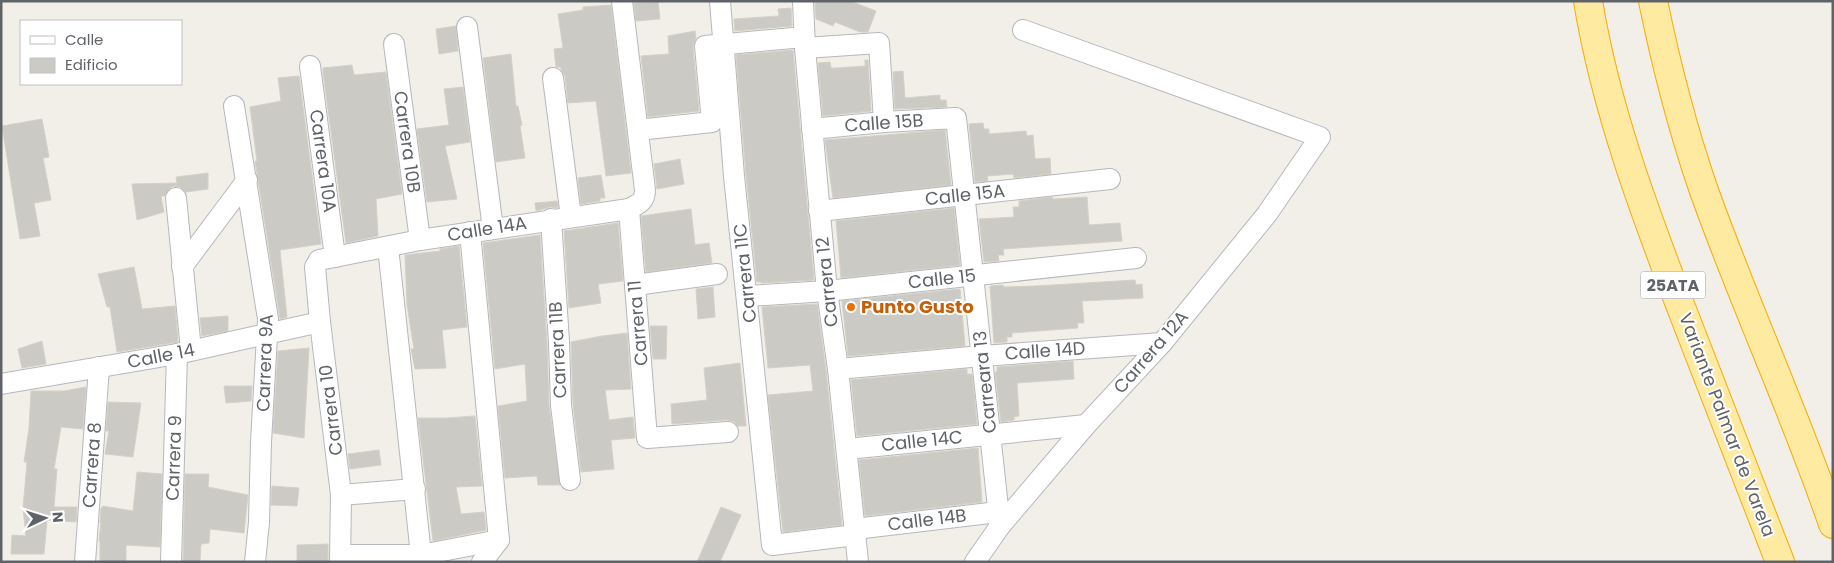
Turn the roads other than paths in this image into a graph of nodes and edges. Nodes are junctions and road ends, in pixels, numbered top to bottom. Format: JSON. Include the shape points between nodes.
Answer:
{"nodes":[{"id":1,"x":622,"y":1,"type":"edge"},
{"id":2,"x":720,"y":1,"type":"edge"},
{"id":3,"x":803,"y":1,"type":"edge"},
{"id":4,"x":1588,"y":1,"type":"edge"},
{"id":5,"x":1653,"y":1,"type":"edge"},
{"id":6,"x":467,"y":27,"type":"dead end"},
{"id":7,"x":1023,"y":30,"type":"dead end"},
{"id":8,"x":805,"y":43,"type":"junction"},
{"id":9,"x":394,"y":44,"type":"dead end"},
{"id":10,"x":723,"y":44,"type":"junction"},
{"id":11,"x":310,"y":66,"type":"dead end"},
{"id":12,"x":553,"y":78,"type":"dead end"},
{"id":13,"x":234,"y":106,"type":"dead end"},
{"id":14,"x":956,"y":118,"type":"joint"},
{"id":15,"x":884,"y":122,"type":"junction"},
{"id":16,"x":812,"y":129,"type":"junction"},
{"id":17,"x":638,"y":130,"type":"junction"},
{"id":18,"x":1110,"y":179,"type":"dead end"},
{"id":19,"x":247,"y":180,"type":"junction"},
{"id":20,"x":965,"y":195,"type":"junction"},
{"id":21,"x":176,"y":198,"type":"dead end"},
{"id":22,"x":629,"y":209,"type":"junction"},
{"id":23,"x":819,"y":211,"type":"junction"},
{"id":24,"x":571,"y":217,"type":"junction"},
{"id":25,"x":551,"y":219,"type":"junction"},
{"id":26,"x":492,"y":229,"type":"junction"},
{"id":27,"x":470,"y":232,"type":"junction"},
{"id":28,"x":420,"y":240,"type":"junction"},
{"id":29,"x":388,"y":247,"type":"junction"},
{"id":30,"x":327,"y":258,"type":"junction"},
{"id":31,"x":1136,"y":258,"type":"dead end"},
{"id":32,"x":182,"y":267,"type":"junction"},
{"id":33,"x":717,"y":274,"type":"dead end"},
{"id":34,"x":973,"y":276,"type":"junction"},
{"id":35,"x":636,"y":285,"type":"junction"},
{"id":36,"x":827,"y":291,"type":"junction"},
{"id":37,"x":748,"y":296,"type":"junction"},
{"id":38,"x":320,"y":322,"type":"junction"},
{"id":39,"x":266,"y":334,"type":"junction"},
{"id":40,"x":1162,"y":343,"type":"junction"},
{"id":41,"x":184,"y":352,"type":"junction"},
{"id":42,"x":982,"y":356,"type":"junction"},
{"id":43,"x":99,"y":367,"type":"junction"},
{"id":44,"x":838,"y":369,"type":"junction"},
{"id":45,"x":1,"y":384,"type":"edge"},
{"id":46,"x":1086,"y":425,"type":"junction"},
{"id":47,"x":728,"y":432,"type":"dead end"},
{"id":48,"x":990,"y":434,"type":"junction"},
{"id":49,"x":847,"y":449,"type":"junction"},
{"id":50,"x":570,"y":480,"type":"dead end"},
{"id":51,"x":414,"y":489,"type":"junction"},
{"id":52,"x":341,"y":495,"type":"junction"},
{"id":53,"x":999,"y":519,"type":"junction"},
{"id":54,"x":1833,"y":524,"type":"edge"},
{"id":55,"x":856,"y":532,"type":"junction"},
{"id":56,"x":499,"y":540,"type":"junction"},
{"id":57,"x":772,"y":545,"type":"joint"},
{"id":58,"x":420,"y":555,"type":"junction"},
{"id":59,"x":341,"y":559,"type":"edge"},
{"id":60,"x":85,"y":562,"type":"edge"},
{"id":61,"x":171,"y":562,"type":"edge"},
{"id":62,"x":256,"y":562,"type":"edge"},
{"id":63,"x":482,"y":562,"type":"edge"},
{"id":64,"x":858,"y":562,"type":"edge"},
{"id":65,"x":975,"y":562,"type":"edge"},
{"id":66,"x":1780,"y":562,"type":"edge"}],
"edges":[{"from":1,"to":17,"type":"street"},
{"from":2,"to":10,"type":"street","name":"Carrera 11C"},
{"from":3,"to":8,"type":"street","name":"Carrera 12"},
{"from":4,"to":66,"type":"highway","name":"Variante Palmar de Varela","number":"25ATA","via":[[1604,74],[1648,220]]},
{"from":5,"to":54,"type":"highway","via":[[1681,119],[1703,188]]},
{"from":6,"to":26,"type":"street"},
{"from":7,"to":40,"type":"street","name":"Carrera 12A","via":[[1320,137],[1267,214]]},
{"from":8,"to":10,"type":"street"},
{"from":8,"to":15,"type":"street","via":[[879,43]]},
{"from":8,"to":16,"type":"street","name":"Carrera 12"},
{"from":9,"to":28,"type":"street","name":"Carrera 10B"},
{"from":10,"to":17,"type":"street","via":[[705,46],[712,122]]},
{"from":10,"to":37,"type":"street","name":"Carrera 11C"},
{"from":11,"to":30,"type":"street","name":"Carrera 10A"},
{"from":12,"to":24,"type":"street"},
{"from":13,"to":19,"type":"street","name":"Carrera 9A"},
{"from":14,"to":15,"type":"street","name":"Calle 15B"},
{"from":14,"to":20,"type":"street","name":"Carreara 13"},
{"from":15,"to":16,"type":"street","name":"Calle 15B"},
{"from":16,"to":23,"type":"street","name":"Carrera 12"},
{"from":17,"to":22,"type":"street","via":[[645,197]]},
{"from":18,"to":20,"type":"street","name":"Calle 15A"},
{"from":19,"to":32,"type":"street"},
{"from":19,"to":39,"type":"street","name":"Carrera 9A","via":[[268,310]]},
{"from":20,"to":23,"type":"street","name":"Calle 15A"},
{"from":20,"to":34,"type":"street","name":"Carreara 13"},
{"from":21,"to":32,"type":"street","name":"Carrera 9"},
{"from":22,"to":24,"type":"street","name":"Calle 14A"},
{"from":22,"to":35,"type":"street","name":"Carrera 11"},
{"from":23,"to":36,"type":"street","name":"Carrera 12"},
{"from":24,"to":25,"type":"street","name":"Calle 14A"},
{"from":25,"to":26,"type":"street","name":"Calle 14A"},
{"from":25,"to":50,"type":"street","name":"Carrera 11B","via":[[561,405]]},
{"from":26,"to":27,"type":"street","name":"Calle 14A"},
{"from":27,"to":28,"type":"street","name":"Calle 14A"},
{"from":27,"to":56,"type":"street"},
{"from":28,"to":29,"type":"street","name":"Calle 14A"},
{"from":29,"to":30,"type":"street","name":"Calle 14A"},
{"from":29,"to":51,"type":"street"},
{"from":30,"to":38,"type":"street","name":"Carrera 10","via":[[315,267],[314,276]]},
{"from":31,"to":34,"type":"street","name":"Calle 15"},
{"from":32,"to":41,"type":"street","name":"Carrera 9"},
{"from":33,"to":35,"type":"street"},
{"from":34,"to":36,"type":"street","name":"Calle 15"},
{"from":34,"to":42,"type":"street","name":"Carreara 13"},
{"from":35,"to":47,"type":"street","name":"Carrera 11","via":[[647,438]]},
{"from":36,"to":37,"type":"street","name":"Calle 15"},
{"from":36,"to":44,"type":"street","name":"Carrera 12"},
{"from":37,"to":57,"type":"street","name":"Carrera 11C"},
{"from":38,"to":39,"type":"street","name":"Calle 14"},
{"from":38,"to":52,"type":"street","name":"Carrera 10"},
{"from":39,"to":41,"type":"street","name":"Calle 14"},
{"from":39,"to":62,"type":"street","name":"Carrera 9A"},
{"from":40,"to":42,"type":"street","name":"Calle 14D"},
{"from":40,"to":46,"type":"street","name":"Carrera 12A"},
{"from":41,"to":43,"type":"street","name":"Calle 14"},
{"from":41,"to":61,"type":"street","name":"Carrera 9"},
{"from":42,"to":44,"type":"street","name":"Calle 14D"},
{"from":42,"to":48,"type":"street","name":"Carreara 13"},
{"from":43,"to":45,"type":"street","name":"Calle 14"},
{"from":43,"to":60,"type":"street","name":"Carrera 8"},
{"from":44,"to":49,"type":"street","name":"Carrera 12"},
{"from":46,"to":48,"type":"street","name":"Calle 14C"},
{"from":46,"to":53,"type":"street","name":"Carrera 12A"},
{"from":48,"to":49,"type":"street","name":"Calle 14C"},
{"from":48,"to":53,"type":"street","name":"Carreara 13"},
{"from":49,"to":55,"type":"street","name":"Carrera 12"},
{"from":51,"to":52,"type":"street"},
{"from":51,"to":58,"type":"street"},
{"from":52,"to":59,"type":"street","name":"Carrera 10"},
{"from":53,"to":55,"type":"street","name":"Calle 14B"},
{"from":53,"to":65,"type":"street","name":"Carrera 12A"},
{"from":55,"to":57,"type":"street","name":"Calle 14B"},
{"from":55,"to":64,"type":"street","name":"Carrera 12"},
{"from":56,"to":58,"type":"street"},
{"from":56,"to":63,"type":"street"},
{"from":58,"to":59,"type":"street"}]}
